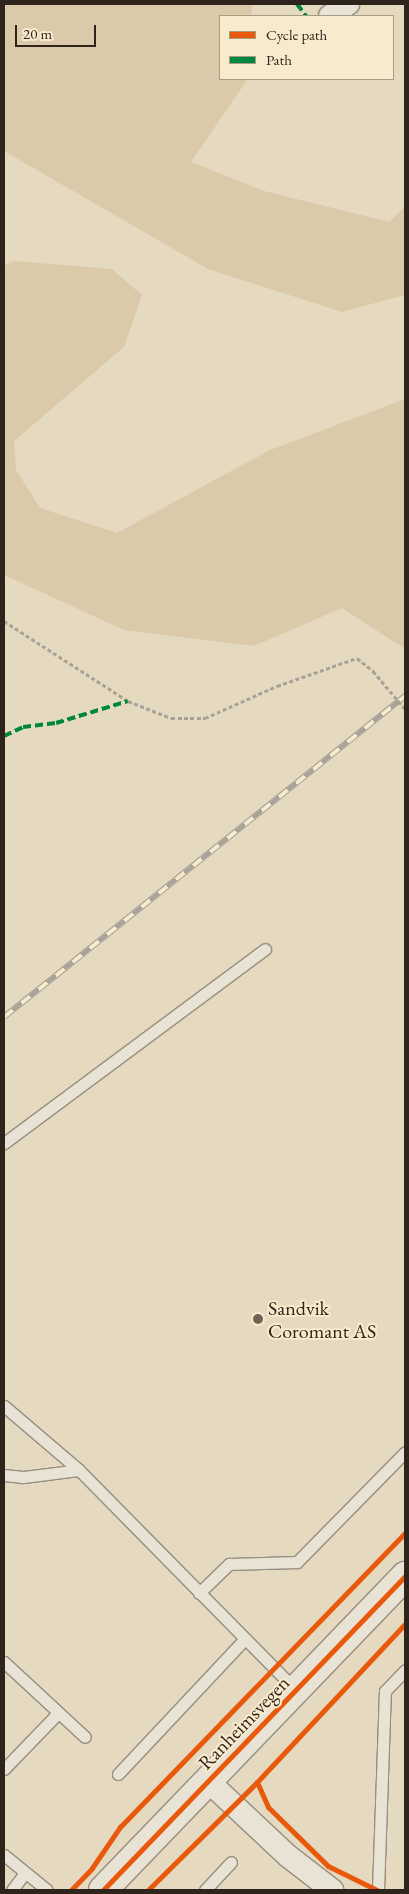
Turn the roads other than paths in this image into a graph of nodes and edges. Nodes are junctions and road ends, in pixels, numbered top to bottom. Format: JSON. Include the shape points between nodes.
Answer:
{"nodes":[{"id":1,"x":348,"y":4,"type":"edge"},
{"id":2,"x":332,"y":15,"type":"edge"},
{"id":3,"x":265,"y":949,"type":"dead end"},
{"id":4,"x":4,"y":1143,"type":"edge"},
{"id":5,"x":4,"y":1406,"type":"edge"},
{"id":6,"x":405,"y":1452,"type":"edge"},
{"id":7,"x":79,"y":1470,"type":"junction"},
{"id":8,"x":4,"y":1475,"type":"edge"},
{"id":9,"x":405,"y":1576,"type":"edge"},
{"id":10,"x":199,"y":1593,"type":"junction"},
{"id":11,"x":244,"y":1640,"type":"junction"},
{"id":12,"x":4,"y":1662,"type":"edge"},
{"id":13,"x":405,"y":1670,"type":"edge"},
{"id":14,"x":296,"y":1690,"type":"junction"},
{"id":15,"x":58,"y":1712,"type":"junction"},
{"id":16,"x":85,"y":1737,"type":"dead end"},
{"id":17,"x":4,"y":1769,"type":"edge"},
{"id":18,"x":118,"y":1774,"type":"dead end"},
{"id":19,"x":208,"y":1781,"type":"junction"},
{"id":20,"x":4,"y":1856,"type":"edge"},
{"id":21,"x":231,"y":1862,"type":"dead end"},
{"id":22,"x":25,"y":1874,"type":"junction"},
{"id":23,"x":12,"y":1890,"type":"edge"},
{"id":24,"x":47,"y":1890,"type":"edge"},
{"id":25,"x":104,"y":1890,"type":"edge"},
{"id":26,"x":205,"y":1890,"type":"edge"},
{"id":27,"x":332,"y":1890,"type":"edge"},
{"id":28,"x":378,"y":1890,"type":"edge"}],
"edges":[{"from":1,"to":2,"type":"street"},
{"from":3,"to":4,"type":"lane"},
{"from":5,"to":7,"type":"lane"},
{"from":6,"to":10,"type":"lane","via":[[297,1562],[230,1564]]},
{"from":7,"to":8,"type":"lane","via":[[23,1477]]},
{"from":7,"to":10,"type":"lane"},
{"from":9,"to":14,"type":"street","name":"Ranheimsvegen"},
{"from":10,"to":11,"type":"lane"},
{"from":11,"to":14,"type":"lane"},
{"from":11,"to":18,"type":"lane"},
{"from":12,"to":15,"type":"lane"},
{"from":13,"to":28,"type":"lane","via":[[385,1691]]},
{"from":14,"to":19,"type":"street","name":"Ranheimsvegen"},
{"from":15,"to":16,"type":"lane"},
{"from":15,"to":17,"type":"lane"},
{"from":19,"to":25,"type":"street","name":"Ranheimsvegen"},
{"from":19,"to":27,"type":"street","via":[[288,1856]]},
{"from":20,"to":22,"type":"lane"},
{"from":21,"to":26,"type":"lane"},
{"from":22,"to":23,"type":"lane"},
{"from":22,"to":24,"type":"lane"}]}
